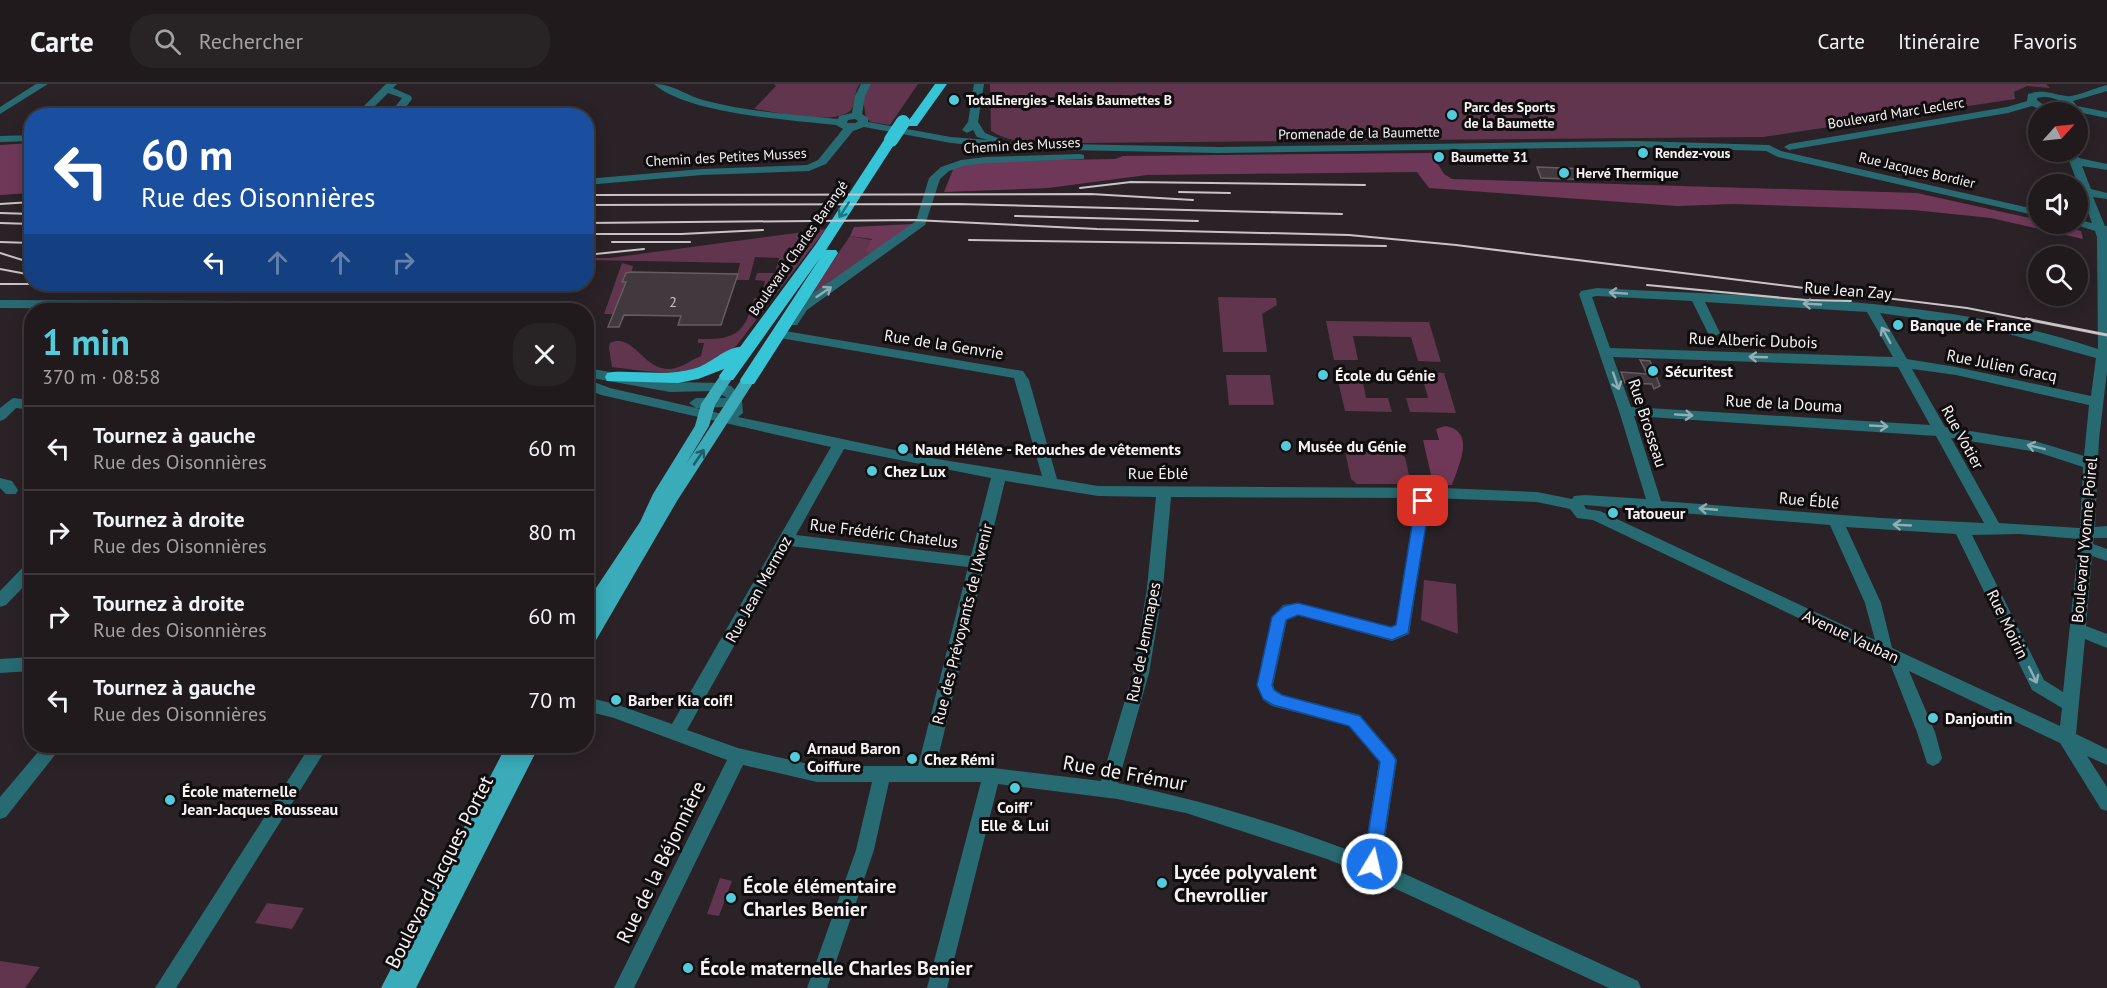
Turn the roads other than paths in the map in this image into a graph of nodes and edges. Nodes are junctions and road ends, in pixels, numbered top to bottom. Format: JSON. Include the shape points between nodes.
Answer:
{"nodes":[{"id":1,"x":43,"y":84,"type":"edge"},
{"id":2,"x":659,"y":84,"type":"edge"},
{"id":3,"x":866,"y":84,"type":"edge"},
{"id":4,"x":929,"y":84,"type":"edge"},
{"id":5,"x":941,"y":84,"type":"edge"},
{"id":6,"x":978,"y":84,"type":"edge"},
{"id":7,"x":389,"y":87,"type":"edge"},
{"id":8,"x":2107,"y":88,"type":"edge"},
{"id":9,"x":2036,"y":102,"type":"edge"},
{"id":10,"x":2062,"y":102,"type":"edge"},
{"id":11,"x":2079,"y":102,"type":"edge"},
{"id":12,"x":935,"y":107,"type":"dead end"},
{"id":13,"x":2028,"y":107,"type":"edge"},
{"id":14,"x":367,"y":108,"type":"edge"},
{"id":15,"x":400,"y":108,"type":"edge"},
{"id":16,"x":0,"y":111,"type":"edge"},
{"id":17,"x":2088,"y":111,"type":"edge"},
{"id":18,"x":2107,"y":115,"type":"edge"},
{"id":19,"x":912,"y":119,"type":"junction"},
{"id":20,"x":860,"y":120,"type":"junction"},
{"id":21,"x":845,"y":125,"type":"junction"},
{"id":22,"x":971,"y":134,"type":"junction"},
{"id":23,"x":24,"y":138,"type":"edge"},
{"id":24,"x":0,"y":139,"type":"edge"},
{"id":25,"x":896,"y":141,"type":"junction"},
{"id":26,"x":1121,"y":149,"type":"junction"},
{"id":27,"x":1789,"y":151,"type":"junction"},
{"id":28,"x":2088,"y":161,"type":"edge"},
{"id":29,"x":2107,"y":167,"type":"edge"},
{"id":30,"x":594,"y":181,"type":"edge"},
{"id":31,"x":2088,"y":192,"type":"edge"},
{"id":32,"x":2088,"y":194,"type":"edge"},
{"id":33,"x":2107,"y":196,"type":"edge"},
{"id":34,"x":2028,"y":211,"type":"edge"},
{"id":35,"x":2088,"y":226,"type":"edge"},
{"id":36,"x":2104,"y":230,"type":"edge"},
{"id":37,"x":1585,"y":294,"type":"joint"},
{"id":38,"x":1697,"y":298,"type":"junction"},
{"id":39,"x":0,"y":304,"type":"edge"},
{"id":40,"x":24,"y":304,"type":"edge"},
{"id":41,"x":1871,"y":308,"type":"junction"},
{"id":42,"x":0,"y":314,"type":"edge"},
{"id":43,"x":24,"y":314,"type":"edge"},
{"id":44,"x":1714,"y":333,"type":"dead end"},
{"id":45,"x":785,"y":335,"type":"junction"},
{"id":46,"x":754,"y":340,"type":"junction"},
{"id":47,"x":2106,"y":342,"type":"edge"},
{"id":48,"x":1605,"y":352,"type":"junction"},
{"id":49,"x":2105,"y":357,"type":"edge"},
{"id":50,"x":1901,"y":363,"type":"junction"},
{"id":51,"x":594,"y":373,"type":"edge"},
{"id":52,"x":613,"y":377,"type":"junction"},
{"id":53,"x":748,"y":380,"type":"junction"},
{"id":54,"x":720,"y":383,"type":"junction"},
{"id":55,"x":594,"y":387,"type":"edge"},
{"id":56,"x":735,"y":401,"type":"junction"},
{"id":57,"x":7,"y":402,"type":"edge"},
{"id":58,"x":2096,"y":402,"type":"junction"},
{"id":59,"x":24,"y":404,"type":"edge"},
{"id":60,"x":706,"y":410,"type":"junction"},
{"id":61,"x":1626,"y":411,"type":"junction"},
{"id":62,"x":0,"y":416,"type":"edge"},
{"id":63,"x":723,"y":419,"type":"junction"},
{"id":64,"x":745,"y":423,"type":"junction"},
{"id":65,"x":1939,"y":431,"type":"junction"},
{"id":66,"x":706,"y":434,"type":"junction"},
{"id":67,"x":840,"y":444,"type":"junction"},
{"id":68,"x":2092,"y":464,"type":"junction"},
{"id":69,"x":999,"y":476,"type":"junction"},
{"id":70,"x":1051,"y":484,"type":"junction"},
{"id":71,"x":1164,"y":492,"type":"junction"},
{"id":72,"x":1424,"y":493,"type":"junction"},
{"id":73,"x":1655,"y":506,"type":"junction"},
{"id":74,"x":1587,"y":507,"type":"junction"},
{"id":75,"x":1835,"y":520,"type":"junction"},
{"id":76,"x":1961,"y":528,"type":"junction"},
{"id":77,"x":1994,"y":528,"type":"junction"},
{"id":78,"x":2107,"y":532,"type":"edge"},
{"id":79,"x":785,"y":540,"type":"junction"},
{"id":80,"x":2086,"y":544,"type":"junction"},
{"id":81,"x":2107,"y":555,"type":"edge"},
{"id":82,"x":978,"y":564,"type":"junction"},
{"id":83,"x":24,"y":576,"type":"edge"},
{"id":84,"x":0,"y":601,"type":"edge"},
{"id":85,"x":594,"y":605,"type":"edge"},
{"id":86,"x":594,"y":629,"type":"edge"},
{"id":87,"x":2077,"y":629,"type":"junction"},
{"id":88,"x":2107,"y":641,"type":"edge"},
{"id":89,"x":1890,"y":655,"type":"junction"},
{"id":90,"x":24,"y":664,"type":"edge"},
{"id":91,"x":0,"y":666,"type":"edge"},
{"id":92,"x":2071,"y":705,"type":"junction"},
{"id":93,"x":594,"y":706,"type":"edge"},
{"id":94,"x":675,"y":734,"type":"junction"},
{"id":95,"x":2067,"y":739,"type":"junction"},
{"id":96,"x":46,"y":753,"type":"edge"},
{"id":97,"x":315,"y":753,"type":"edge"},
{"id":98,"x":511,"y":753,"type":"edge"},
{"id":99,"x":526,"y":753,"type":"edge"},
{"id":100,"x":738,"y":756,"type":"junction"},
{"id":101,"x":2107,"y":757,"type":"edge"},
{"id":102,"x":1933,"y":758,"type":"dead end"},
{"id":103,"x":926,"y":773,"type":"junction"},
{"id":104,"x":882,"y":775,"type":"junction"},
{"id":105,"x":991,"y":776,"type":"junction"},
{"id":106,"x":1108,"y":789,"type":"junction"},
{"id":107,"x":2107,"y":803,"type":"edge"},
{"id":108,"x":0,"y":811,"type":"edge"},
{"id":109,"x":1371,"y":868,"type":"junction"},
{"id":110,"x":165,"y":988,"type":"edge"},
{"id":111,"x":391,"y":988,"type":"edge"},
{"id":112,"x":405,"y":988,"type":"edge"},
{"id":113,"x":624,"y":988,"type":"edge"},
{"id":114,"x":817,"y":988,"type":"edge"},
{"id":115,"x":937,"y":988,"type":"edge"},
{"id":116,"x":1631,"y":988,"type":"edge"}],
"edges":[{"from":1,"to":16,"type":"street"},
{"from":2,"to":21,"type":"street","via":[[703,104]]},
{"from":3,"to":20,"type":"street","via":[[860,96]]},
{"from":4,"to":19,"type":"highway","name":"Boulevard Charles Barangé"},
{"from":5,"to":19,"type":"highway","name":"Boulevard Charles Barangé"},
{"from":6,"to":22,"type":"street"},
{"from":7,"to":14,"type":"street"},
{"from":7,"to":15,"type":"street","via":[[406,96]]},
{"from":8,"to":11,"type":"street"},
{"from":9,"to":10,"type":"street","via":[[2032,96],[2039,94],[2052,95]]},
{"from":12,"to":19,"type":"highway"},
{"from":13,"to":27,"type":"street","name":"Boulevard Marc Leclerc"},
{"from":17,"to":18,"type":"street"},
{"from":19,"to":25,"type":"highway","name":"Boulevard Charles Barangé"},
{"from":20,"to":21,"type":"street","via":[[846,117]]},
{"from":20,"to":22,"type":"street","name":"Promenade de la Baumette","via":[[951,140]]},
{"from":21,"to":30,"type":"street","name":"Chemin des Petites Musses","via":[[822,162],[809,168]]},
{"from":22,"to":26,"type":"street","name":"Promenade de la Baumette","via":[[1021,145]]},
{"from":23,"to":24,"type":"street"},
{"from":25,"to":46,"type":"highway","name":"Boulevard Charles Barangé","one_way":true},
{"from":25,"to":53,"type":"highway","name":"Boulevard Charles Barangé"},
{"from":26,"to":27,"type":"street","name":"Promenade de la Baumette","via":[[1637,144],[1769,148],[1778,154]]},
{"from":45,"to":26,"type":"street","name":"Chemin des Musses","one_way":true,"via":[[802,307],[921,224],[935,178],[945,169],[986,159],[1108,156],[1119,154]]},
{"from":27,"to":34,"type":"street","name":"Rue Jacques Bordier"},
{"from":28,"to":29,"type":"street"},
{"from":31,"to":33,"type":"street"},
{"from":32,"to":36,"type":"street"},
{"from":35,"to":36,"type":"street"},
{"from":36,"to":47,"type":"street","name":"Boulevard Yvonne Poirel"},
{"from":38,"to":37,"type":"street","name":"Rue Jean Zay","one_way":true},
{"from":37,"to":48,"type":"street","name":"Rue Brosseau"},
{"from":41,"to":38,"type":"street","name":"Rue Jean Zay","one_way":true},
{"from":38,"to":44,"type":"street"},
{"from":39,"to":40,"type":"street"},
{"from":41,"to":49,"type":"street","name":"Rue Jean Zay","via":[[1991,325]]},
{"from":50,"to":41,"type":"street","name":"Rue Votier","one_way":true},
{"from":42,"to":43,"type":"street"},
{"from":45,"to":53,"type":"street","name":"Boulevard Charles Barangé","via":[[770,359]]},
{"from":45,"to":70,"type":"street","name":"Rue de la Genvrie","via":[[1018,374]]},
{"from":46,"to":52,"type":"highway","via":[[714,368],[692,376]]},
{"from":46,"to":54,"type":"highway","name":"Boulevard Charles Barangé"},
{"from":47,"to":49,"type":"street","name":"Boulevard Yvonne Poirel"},
{"from":50,"to":48,"type":"street","name":"Rue Alberic Dubois","one_way":true},
{"from":48,"to":61,"type":"street","name":"Rue Brosseau","one_way":true},
{"from":49,"to":58,"type":"street","name":"Boulevard Yvonne Poirel"},
{"from":50,"to":58,"type":"street","name":"Rue Julien Gracq","via":[[2013,382]]},
{"from":50,"to":65,"type":"street","name":"Rue Votier"},
{"from":51,"to":52,"type":"street"},
{"from":52,"to":54,"type":"street","via":[[670,387]]},
{"from":53,"to":56,"type":"main road","name":"Boulevard Charles Barangé"},
{"from":54,"to":56,"type":"street"},
{"from":54,"to":60,"type":"main road","name":"Boulevard Charles Barangé"},
{"from":55,"to":60,"type":"street","name":"Rue Éblé"},
{"from":56,"to":60,"type":"street"},
{"from":56,"to":63,"type":"main road","name":"Boulevard Charles Barangé"},
{"from":56,"to":64,"type":"street","via":[[736,413]]},
{"from":57,"to":59,"type":"street"},
{"from":57,"to":62,"type":"street"},
{"from":58,"to":68,"type":"street","name":"Boulevard Yvonne Poirel"},
{"from":60,"to":63,"type":"street","name":"Rue Éblé"},
{"from":60,"to":66,"type":"main road","name":"Boulevard Charles Barangé"},
{"from":61,"to":65,"type":"street","name":"Rue de la Douma","one_way":true},
{"from":61,"to":73,"type":"street","name":"Rue Brosseau"},
{"from":63,"to":64,"type":"street","name":"Rue Éblé"},
{"from":63,"to":66,"type":"main road","name":"Boulevard Charles Barangé"},
{"from":64,"to":67,"type":"street","name":"Rue Éblé"},
{"from":68,"to":65,"type":"street","name":"Rue de la Douma","one_way":true,"via":[[2038,447]]},
{"from":65,"to":77,"type":"street","name":"Rue Votier"},
{"from":66,"to":85,"type":"main road","via":[[658,498],[646,524]]},
{"from":86,"to":66,"type":"main road","one_way":true},
{"from":67,"to":69,"type":"street","name":"Rue Éblé"},
{"from":67,"to":79,"type":"street","name":"Rue Jean Mermoz"},
{"from":68,"to":80,"type":"street","name":"Boulevard Yvonne Poirel"},
{"from":69,"to":70,"type":"street","name":"Rue Éblé"},
{"from":69,"to":82,"type":"street","name":"Rue des Prévoyants de l'Avenir"},
{"from":70,"to":71,"type":"street","name":"Rue Éblé","via":[[1098,491]]},
{"from":71,"to":72,"type":"street","name":"Rue Éblé"},
{"from":71,"to":106,"type":"street","name":"Rue de Jemmapes","via":[[1155,588],[1141,674]]},
{"from":72,"to":74,"type":"street","name":"Rue Éblé","via":[[1537,497]]},
{"from":72,"to":109,"type":"street","via":[[1403,629],[1392,634],[1298,609],[1289,610],[1280,617],[1265,685],[1278,701],[1354,720],[1388,760]]},
{"from":73,"to":74,"type":"street","name":"Rue Éblé"},
{"from":75,"to":73,"type":"street","name":"Rue Éblé","one_way":true},
{"from":74,"to":89,"type":"street","name":"Avenue Vauban"},
{"from":76,"to":75,"type":"street","name":"Rue Éblé","one_way":true},
{"from":75,"to":89,"type":"street"},
{"from":76,"to":77,"type":"street","name":"Rue Éblé"},
{"from":76,"to":92,"type":"street","name":"Rue Moirin","one_way":true,"via":[[2038,685]]},
{"from":77,"to":80,"type":"street","name":"Rue Éblé","via":[[2026,529]]},
{"from":78,"to":80,"type":"street","name":"Rue Éblé"},
{"from":79,"to":82,"type":"street","name":"Rue Frédéric Chatelus"},
{"from":79,"to":94,"type":"street","name":"Rue Jean Mermoz"},
{"from":80,"to":81,"type":"street"},
{"from":80,"to":87,"type":"street","name":"Boulevard Yvonne Poirel"},
{"from":82,"to":103,"type":"street","name":"Rue des Prévoyants de l'Avenir"},
{"from":83,"to":84,"type":"street"},
{"from":87,"to":88,"type":"street"},
{"from":87,"to":92,"type":"street","name":"Boulevard Yvonne Poirel"},
{"from":89,"to":95,"type":"street","name":"Avenue Vauban"},
{"from":89,"to":102,"type":"street","via":[[1926,732]]},
{"from":90,"to":91,"type":"street"},
{"from":92,"to":95,"type":"street","name":"Boulevard Yvonne Poirel"},
{"from":93,"to":94,"type":"street","name":"Rue de Frémur"},
{"from":94,"to":100,"type":"street","name":"Rue de Frémur"},
{"from":95,"to":101,"type":"street","name":"Avenue Vauban"},
{"from":95,"to":107,"type":"street"},
{"from":96,"to":108,"type":"street"},
{"from":97,"to":110,"type":"street"},
{"from":98,"to":111,"type":"main road","name":"Boulevard Jacques Portet"},
{"from":99,"to":112,"type":"main road","name":"Boulevard Jacques Portet"},
{"from":100,"to":104,"type":"street","name":"Rue de Frémur","via":[[817,774]]},
{"from":100,"to":113,"type":"street","name":"Rue de la Béjonnière"},
{"from":103,"to":104,"type":"street","name":"Rue de Frémur"},
{"from":103,"to":105,"type":"street","name":"Rue de Frémur"},
{"from":104,"to":114,"type":"street","via":[[866,850]]},
{"from":105,"to":106,"type":"street","name":"Rue de Frémur"},
{"from":105,"to":115,"type":"street"},
{"from":106,"to":109,"type":"street","name":"Rue de Frémur","via":[[1186,805]]},
{"from":109,"to":116,"type":"street","name":"Rue de Frémur"}]}
